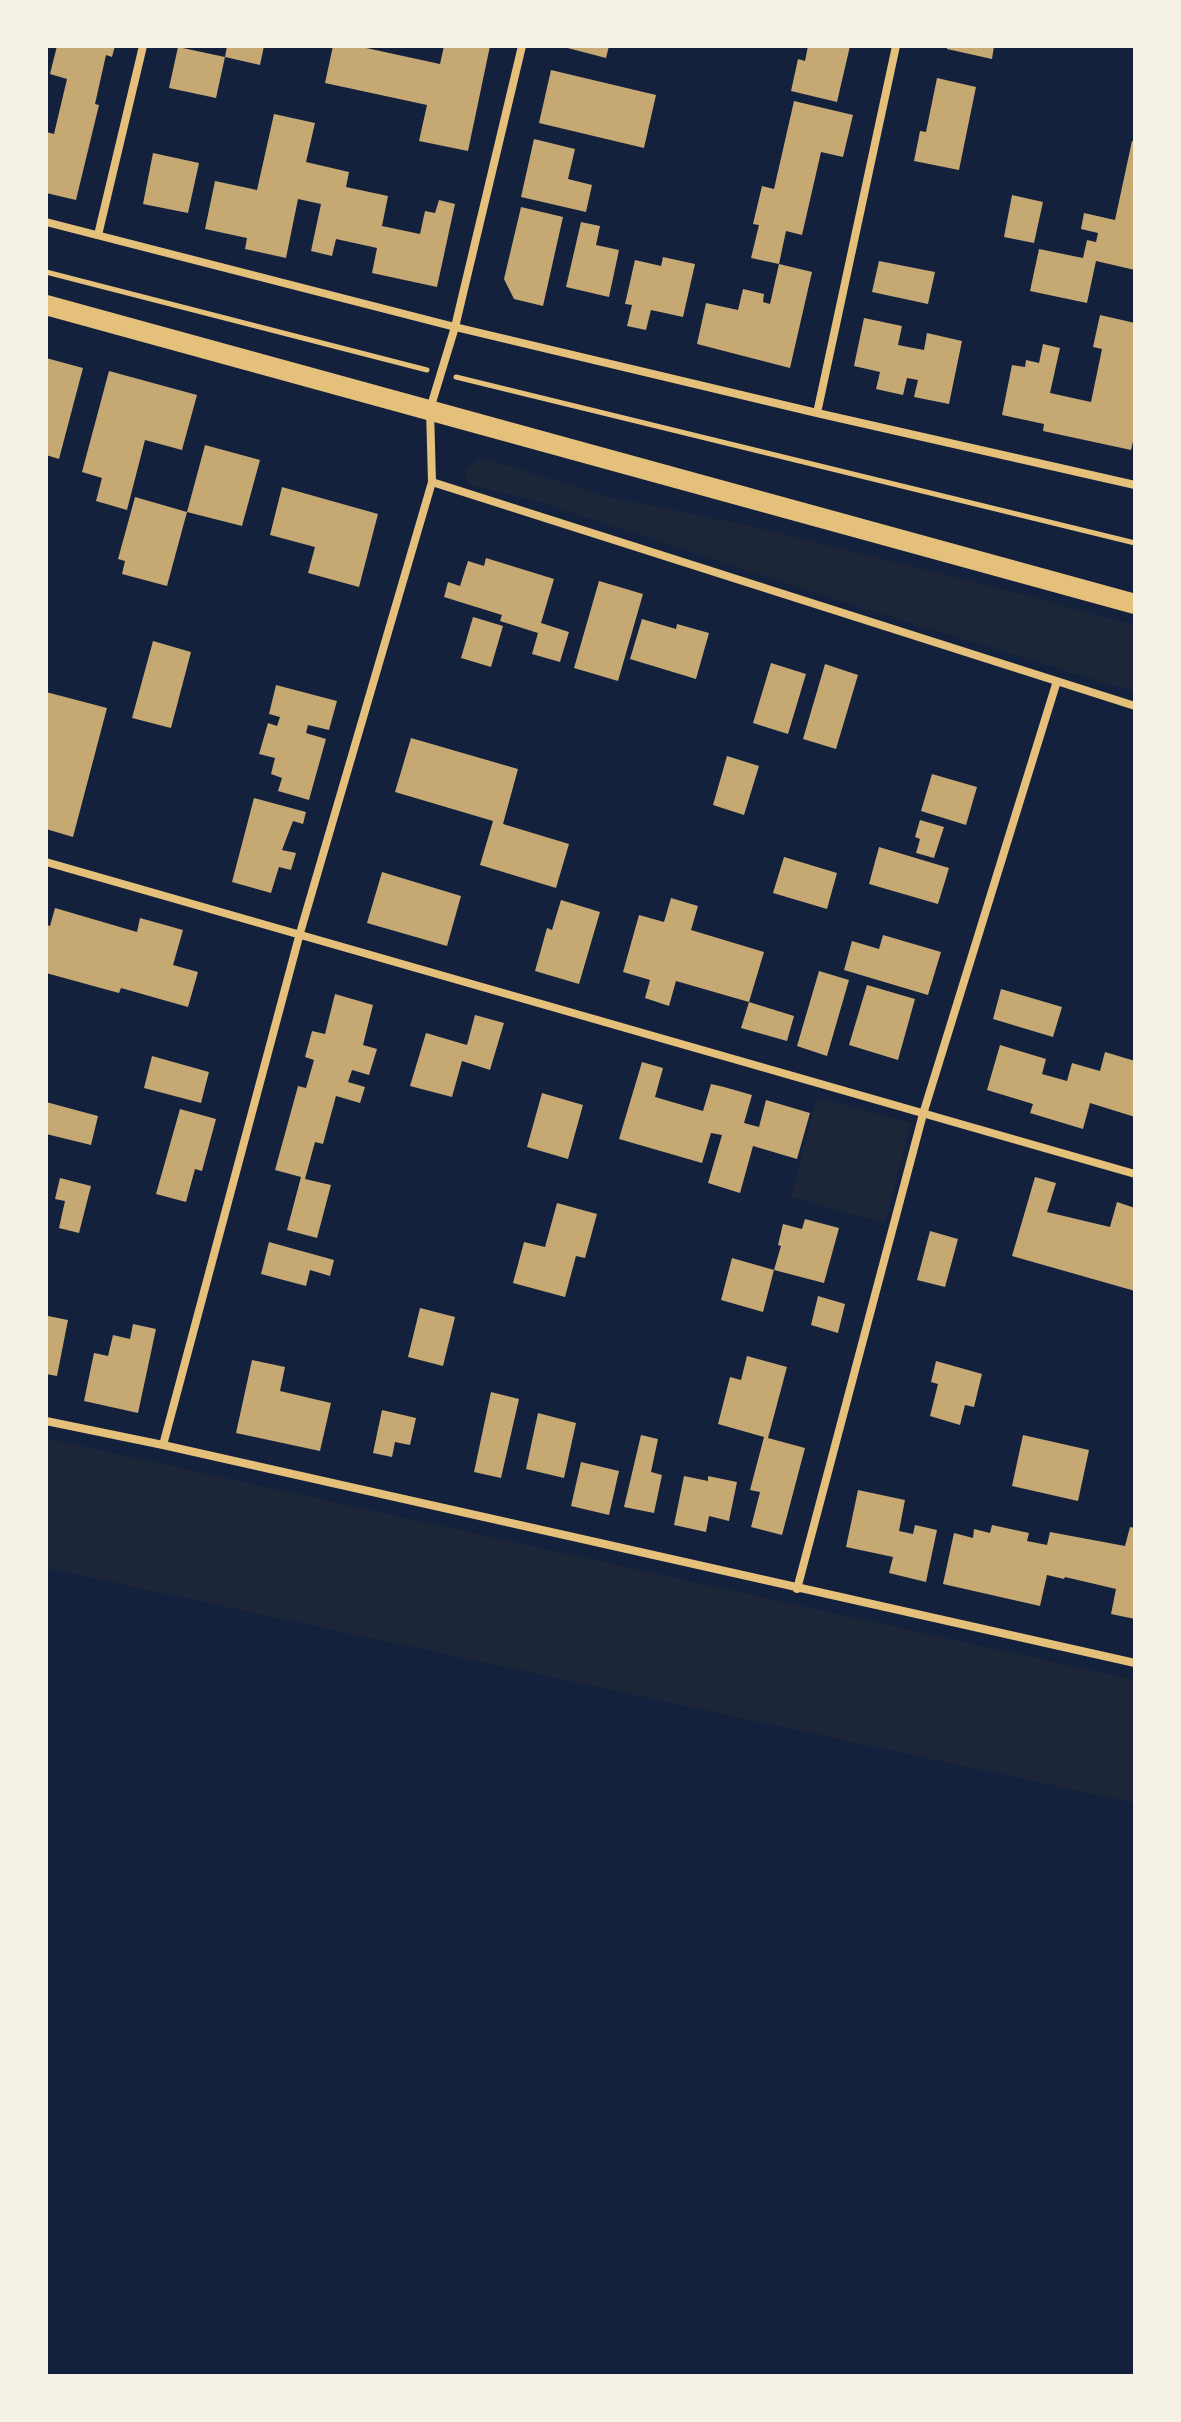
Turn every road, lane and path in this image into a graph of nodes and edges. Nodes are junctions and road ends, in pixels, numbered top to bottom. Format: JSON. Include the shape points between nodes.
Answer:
{"nodes":[{"id":1,"x":143,"y":46,"type":"edge"},
{"id":2,"x":522,"y":46,"type":"edge"},
{"id":3,"x":896,"y":46,"type":"edge"},
{"id":4,"x":46,"y":222,"type":"edge"},
{"id":5,"x":98,"y":235,"type":"junction"},
{"id":6,"x":46,"y":272,"type":"edge"},
{"id":7,"x":46,"y":305,"type":"edge"},
{"id":8,"x":455,"y":327,"type":"junction"},
{"id":9,"x":441,"y":373,"type":"junction"},
{"id":10,"x":430,"y":409,"type":"junction"},
{"id":11,"x":817,"y":413,"type":"junction"},
{"id":12,"x":432,"y":482,"type":"junction"},
{"id":13,"x":1135,"y":485,"type":"edge"},
{"id":14,"x":1135,"y":543,"type":"edge"},
{"id":15,"x":1135,"y":604,"type":"edge"},
{"id":16,"x":1057,"y":681,"type":"junction"},
{"id":17,"x":1135,"y":706,"type":"edge"},
{"id":18,"x":46,"y":862,"type":"edge"},
{"id":19,"x":300,"y":933,"type":"junction"},
{"id":20,"x":923,"y":1114,"type":"junction"},
{"id":21,"x":1135,"y":1174,"type":"edge"},
{"id":22,"x":46,"y":1421,"type":"edge"},
{"id":23,"x":163,"y":1445,"type":"junction"},
{"id":24,"x":797,"y":1589,"type":"junction"},
{"id":25,"x":1135,"y":1663,"type":"edge"}],
"edges":[{"from":1,"to":5,"type":"street"},
{"from":2,"to":8,"type":"street"},
{"from":3,"to":11,"type":"street"},
{"from":4,"to":5,"type":"street"},
{"from":5,"to":8,"type":"street"},
{"from":6,"to":9,"type":"path"},
{"from":7,"to":10,"type":"main road"},
{"from":8,"to":9,"type":"street"},
{"from":8,"to":11,"type":"street"},
{"from":9,"to":10,"type":"street"},
{"from":9,"to":14,"type":"path"},
{"from":10,"to":12,"type":"street"},
{"from":10,"to":15,"type":"main road"},
{"from":11,"to":13,"type":"street"},
{"from":12,"to":16,"type":"street"},
{"from":12,"to":19,"type":"street"},
{"from":16,"to":17,"type":"street"},
{"from":16,"to":20,"type":"street"},
{"from":18,"to":19,"type":"street"},
{"from":19,"to":20,"type":"street"},
{"from":19,"to":23,"type":"street"},
{"from":20,"to":21,"type":"street"},
{"from":20,"to":24,"type":"street"},
{"from":22,"to":23,"type":"street"},
{"from":23,"to":24,"type":"street"},
{"from":24,"to":25,"type":"street"}]}
